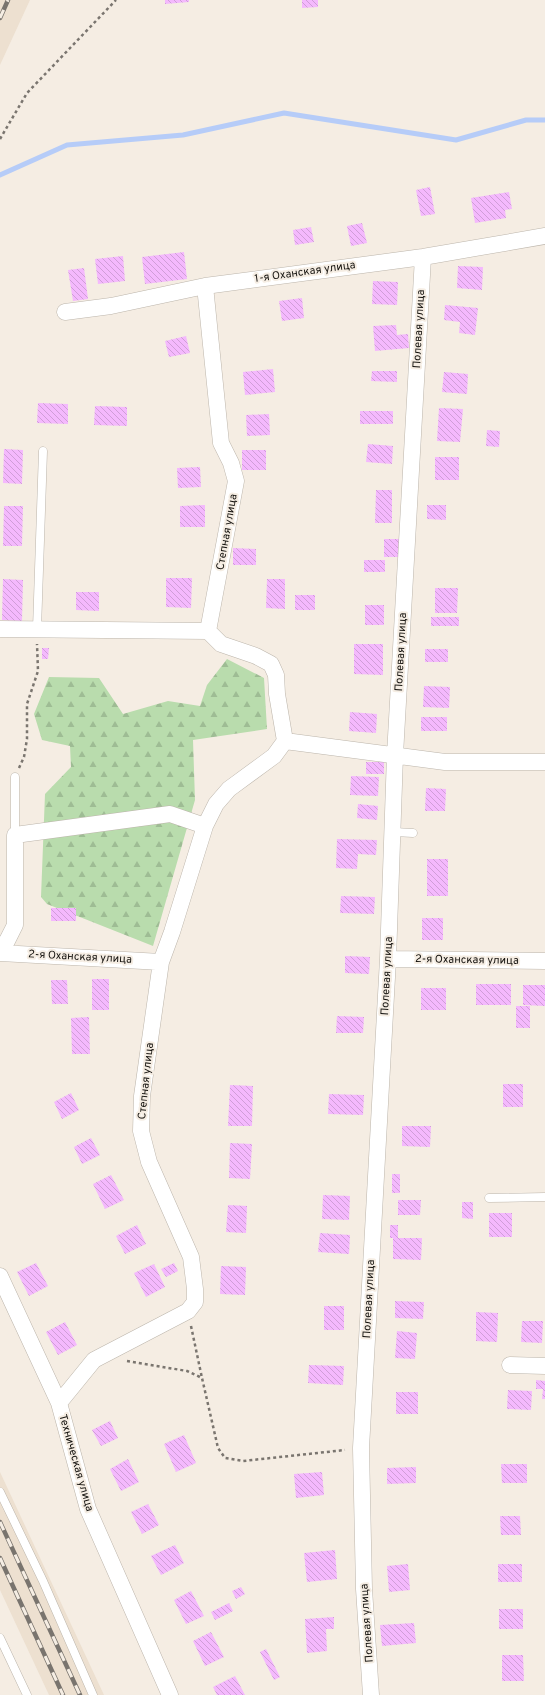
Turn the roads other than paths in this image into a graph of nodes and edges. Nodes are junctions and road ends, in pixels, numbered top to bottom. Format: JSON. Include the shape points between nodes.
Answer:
{"nodes":[{"id":1,"x":545,"y":236,"type":"edge"},
{"id":2,"x":423,"y":257,"type":"junction"},
{"id":3,"x":205,"y":286,"type":"junction"},
{"id":4,"x":66,"y":312,"type":"dead end"},
{"id":5,"x":43,"y":452,"type":"dead end"},
{"id":6,"x":0,"y":628,"type":"edge"},
{"id":7,"x":37,"y":629,"type":"junction"},
{"id":8,"x":208,"y":632,"type":"junction"},
{"id":9,"x":285,"y":741,"type":"junction"},
{"id":10,"x":395,"y":755,"type":"junction"},
{"id":11,"x":545,"y":762,"type":"edge"},
{"id":12,"x":15,"y":777,"type":"road end"},
{"id":13,"x":205,"y":826,"type":"junction"},
{"id":14,"x":394,"y":832,"type":"junction"},
{"id":15,"x":413,"y":833,"type":"dead end"},
{"id":16,"x":14,"y":835,"type":"junction"},
{"id":17,"x":0,"y":947,"type":"edge"},
{"id":18,"x":0,"y":953,"type":"edge"},
{"id":19,"x":388,"y":959,"type":"junction"},
{"id":20,"x":545,"y":960,"type":"edge"},
{"id":21,"x":161,"y":962,"type":"junction"},
{"id":22,"x":545,"y":1197,"type":"edge"},
{"id":23,"x":489,"y":1198,"type":"dead end"},
{"id":24,"x":0,"y":1276,"type":"edge"},
{"id":25,"x":510,"y":1365,"type":"dead end"},
{"id":26,"x":545,"y":1366,"type":"edge"},
{"id":27,"x":58,"y":1403,"type":"junction"},
{"id":28,"x":0,"y":1492,"type":"edge"},
{"id":29,"x":0,"y":1638,"type":"edge"},
{"id":30,"x":27,"y":1695,"type":"edge"},
{"id":31,"x":93,"y":1695,"type":"edge"},
{"id":32,"x":170,"y":1695,"type":"edge"},
{"id":33,"x":371,"y":1695,"type":"edge"}],
"edges":[{"from":1,"to":2,"type":"street","name":"1-я Оханская улица"},
{"from":2,"to":3,"type":"street","name":"1-я Оханская улица"},
{"from":2,"to":10,"type":"street","name":"Полевая улица"},
{"from":3,"to":4,"type":"street","name":"1-я Оханская улица","via":[[111,306]]},
{"from":3,"to":8,"type":"street","name":"Степная улица","via":[[221,443],[231,462],[236,481]]},
{"from":5,"to":7,"type":"lane"},
{"from":6,"to":7,"type":"street"},
{"from":7,"to":8,"type":"street"},
{"from":8,"to":9,"type":"street","via":[[221,644],[271,664],[276,675]]},
{"from":9,"to":10,"type":"street"},
{"from":9,"to":13,"type":"street","name":"Степная улица","via":[[274,756],[229,789],[216,804]]},
{"from":10,"to":11,"type":"street","via":[[445,762]]},
{"from":10,"to":14,"type":"street","name":"Полевая улица"},
{"from":12,"to":16,"type":"lane"},
{"from":13,"to":16,"type":"street","via":[[170,814]]},
{"from":13,"to":21,"type":"street","name":"Степная улица"},
{"from":14,"to":15,"type":"lane"},
{"from":14,"to":19,"type":"street","name":"Полевая улица"},
{"from":16,"to":17,"type":"street","via":[[15,925],[7,941]]},
{"from":18,"to":21,"type":"street","name":"2-я Оханская улица"},
{"from":19,"to":20,"type":"street","name":"2-я Оханская улица"},
{"from":19,"to":33,"type":"street","name":"Полевая улица","via":[[361,1448],[364,1589]]},
{"from":21,"to":27,"type":"street","name":"Степная улица","via":[[142,1096],[141,1131],[149,1162],[191,1257],[194,1302],[188,1312],[94,1360]]},
{"from":22,"to":23,"type":"lane"},
{"from":24,"to":27,"type":"street","name":"Техническая улица"},
{"from":25,"to":26,"type":"street"},
{"from":27,"to":32,"type":"street","name":"Техническая улица","via":[[88,1509]]},
{"from":28,"to":31,"type":"lane","via":[[43,1581]]},
{"from":29,"to":30,"type":"lane"}]}
